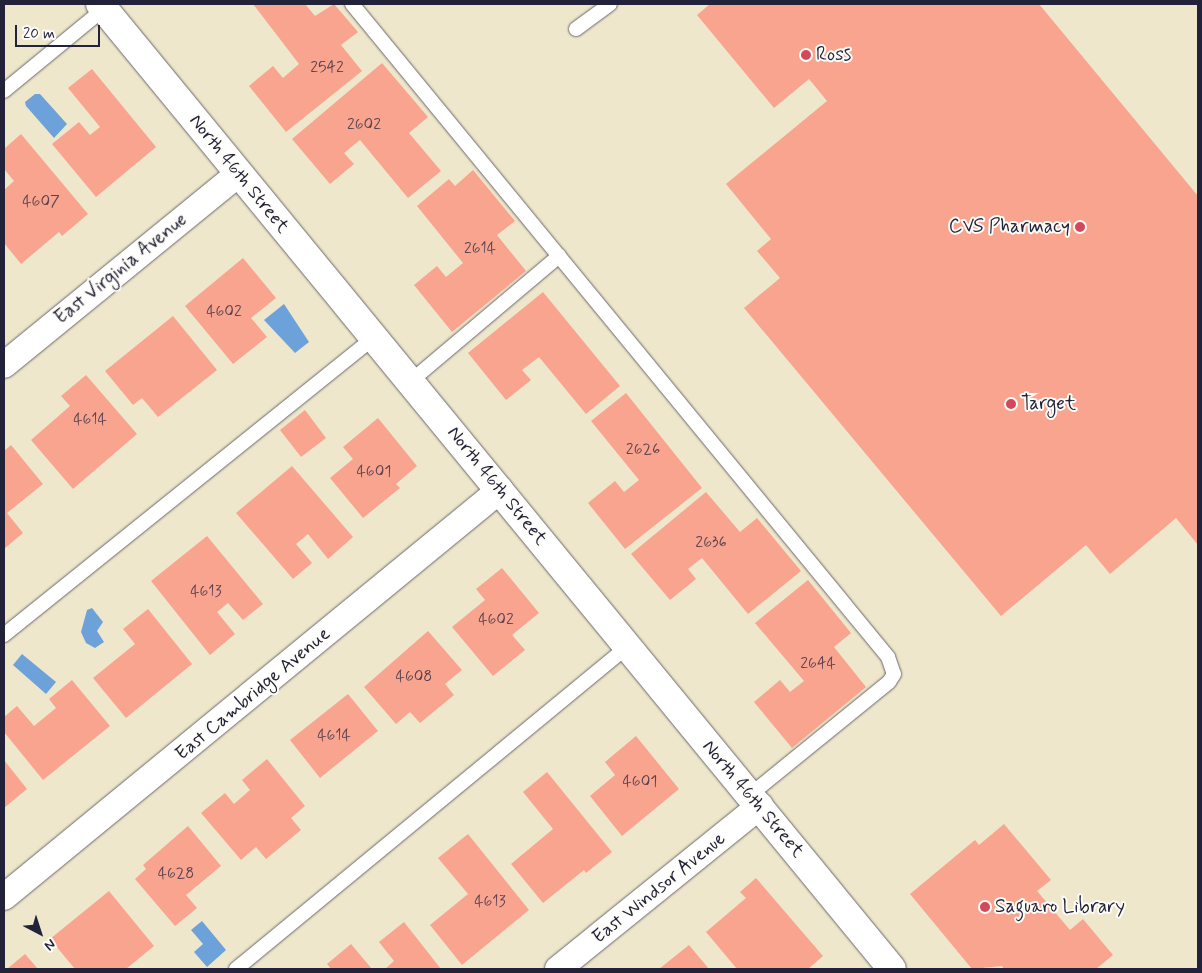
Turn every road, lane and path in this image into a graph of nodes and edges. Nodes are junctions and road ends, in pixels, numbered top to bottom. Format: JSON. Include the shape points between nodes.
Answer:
{"nodes":[{"id":1,"x":352,"y":4,"type":"edge"},
{"id":2,"x":610,"y":4,"type":"edge"},
{"id":3,"x":102,"y":6,"type":"edge"},
{"id":4,"x":576,"y":29,"type":"dead end"},
{"id":5,"x":4,"y":91,"type":"edge"},
{"id":6,"x":239,"y":173,"type":"junction"},
{"id":7,"x":559,"y":256,"type":"junction"},
{"id":8,"x":375,"y":337,"type":"junction"},
{"id":9,"x":4,"y":365,"type":"edge"},
{"id":10,"x":411,"y":381,"type":"junction"},
{"id":11,"x":500,"y":490,"type":"junction"},
{"id":12,"x":4,"y":635,"type":"edge"},
{"id":13,"x":627,"y":647,"type":"junction"},
{"id":14,"x":755,"y":801,"type":"junction"},
{"id":15,"x":4,"y":897,"type":"edge"},
{"id":16,"x":886,"y":967,"type":"edge"},
{"id":17,"x":236,"y":969,"type":"edge"},
{"id":18,"x":558,"y":969,"type":"edge"}],
"edges":[{"from":1,"to":7,"type":"lane"},
{"from":2,"to":4,"type":"lane"},
{"from":3,"to":5,"type":"lane"},
{"from":3,"to":6,"type":"street","name":"North 46th Street"},
{"from":6,"to":8,"type":"street","name":"North 46th Street"},
{"from":6,"to":9,"type":"street","name":"East Virginia Avenue"},
{"from":7,"to":10,"type":"lane"},
{"from":7,"to":14,"type":"lane","via":[[892,666],[894,674],[889,682]]},
{"from":8,"to":10,"type":"street","name":"North 46th Street"},
{"from":8,"to":12,"type":"lane"},
{"from":10,"to":11,"type":"street","name":"North 46th Street"},
{"from":11,"to":13,"type":"street","name":"North 46th Street"},
{"from":11,"to":15,"type":"street","name":"East Cambridge Avenue"},
{"from":13,"to":14,"type":"street","name":"North 46th Street"},
{"from":13,"to":17,"type":"lane"},
{"from":14,"to":16,"type":"street","name":"North 46th Street"},
{"from":14,"to":18,"type":"street","name":"East Windsor Avenue"}]}
